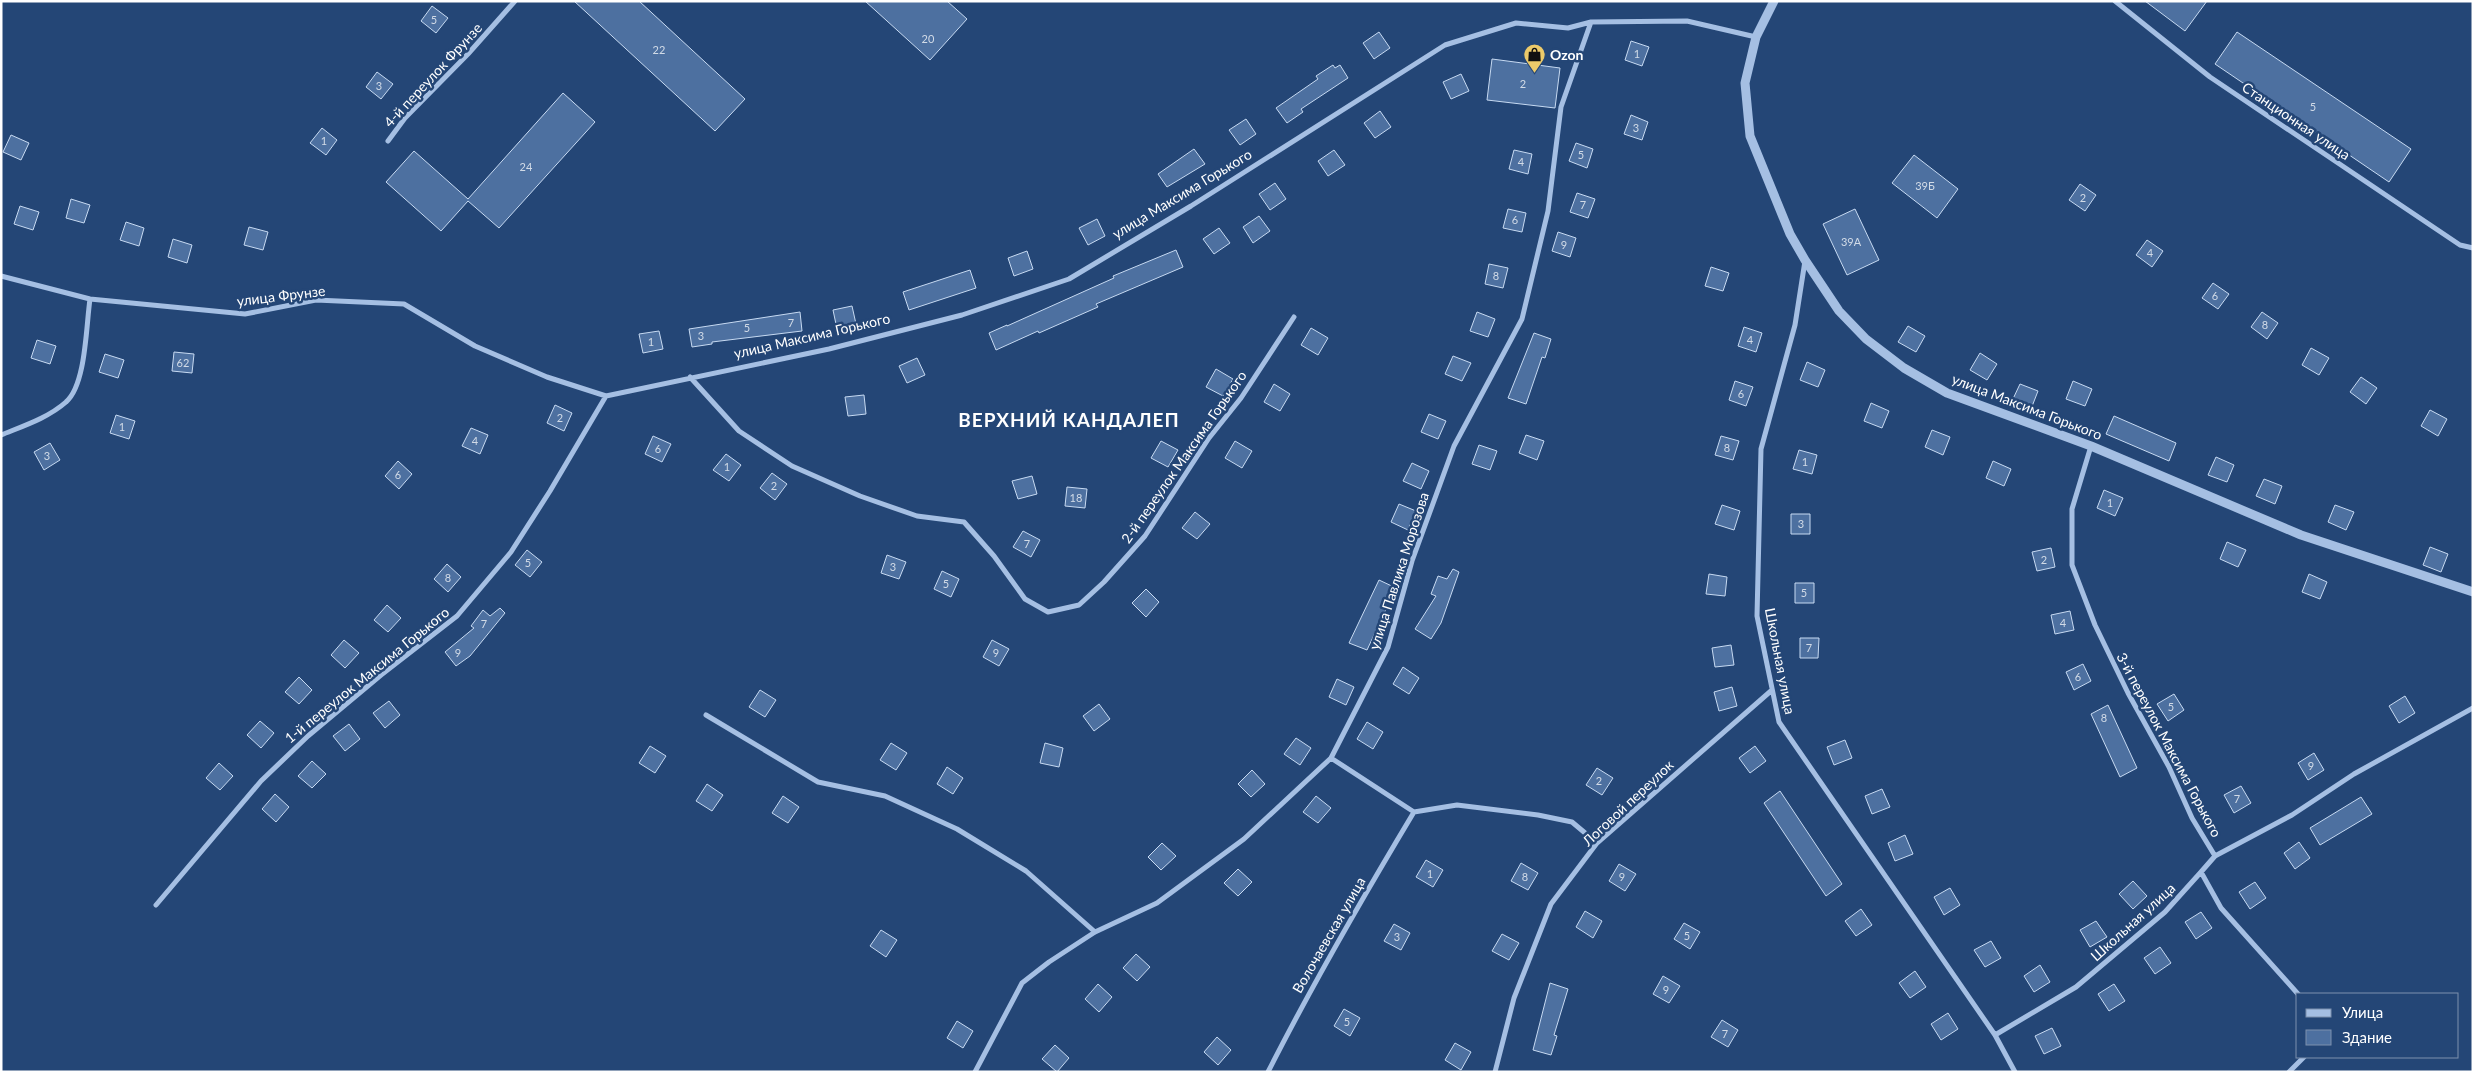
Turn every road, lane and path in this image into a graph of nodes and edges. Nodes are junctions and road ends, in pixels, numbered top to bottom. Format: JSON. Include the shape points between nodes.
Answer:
{"nodes":[{"id":1,"x":515,"y":1,"type":"edge"},
{"id":2,"x":1774,"y":1,"type":"edge"},
{"id":3,"x":2115,"y":1,"type":"edge"},
{"id":4,"x":1591,"y":22,"type":"junction"},
{"id":5,"x":1756,"y":38,"type":"junction"},
{"id":6,"x":388,"y":141,"type":"dead end"},
{"id":7,"x":2473,"y":248,"type":"edge"},
{"id":8,"x":1805,"y":260,"type":"junction"},
{"id":9,"x":1,"y":276,"type":"edge"},
{"id":10,"x":90,"y":299,"type":"junction"},
{"id":11,"x":1294,"y":317,"type":"dead end"},
{"id":12,"x":690,"y":377,"type":"junction"},
{"id":13,"x":606,"y":396,"type":"junction"},
{"id":14,"x":1,"y":435,"type":"edge"},
{"id":15,"x":2091,"y":446,"type":"junction"},
{"id":16,"x":2473,"y":592,"type":"edge"},
{"id":17,"x":1772,"y":690,"type":"junction"},
{"id":18,"x":2473,"y":708,"type":"edge"},
{"id":19,"x":706,"y":715,"type":"dead end"},
{"id":20,"x":1331,"y":758,"type":"junction"},
{"id":21,"x":1414,"y":812,"type":"junction"},
{"id":22,"x":1596,"y":843,"type":"junction"},
{"id":23,"x":2215,"y":856,"type":"junction"},
{"id":24,"x":2201,"y":872,"type":"junction"},
{"id":25,"x":156,"y":905,"type":"dead end"},
{"id":26,"x":1094,"y":932,"type":"junction"},
{"id":27,"x":2297,"y":993,"type":"edge"},
{"id":28,"x":1994,"y":1035,"type":"junction"},
{"id":29,"x":2303,"y":1058,"type":"edge"},
{"id":30,"x":975,"y":1072,"type":"edge"},
{"id":31,"x":1268,"y":1072,"type":"edge"},
{"id":32,"x":1495,"y":1072,"type":"edge"},
{"id":33,"x":2015,"y":1072,"type":"edge"},
{"id":34,"x":2288,"y":1072,"type":"edge"}],
"edges":[{"from":1,"to":6,"type":"street","name":"4-й переулок Фрунзе","via":[[405,118]]},
{"from":2,"to":5,"type":"street","name":"улица Максима Горького"},
{"from":3,"to":7,"type":"street","name":"Станционная улица","via":[[2210,77],[2460,245]]},
{"from":4,"to":5,"type":"street","name":"улица Максима Горького","via":[[1687,21]]},
{"from":4,"to":12,"type":"street","name":"улица Максима Горького","via":[[1568,28],[1516,23],[1445,45],[1069,279],[962,315],[905,330]]},
{"from":4,"to":20,"type":"street","name":"улица Павлика Морозова","via":[[1561,107],[1548,211],[1522,319],[1454,446],[1412,561],[1388,647]]},
{"from":5,"to":8,"type":"street","name":"улица Максима Горького","via":[[1746,83],[1750,136],[1790,234]]},
{"from":8,"to":15,"type":"street","name":"улица Максима Горького","via":[[1839,311],[1866,339],[1904,368],[1947,392]]},
{"from":8,"to":17,"type":"street","name":"Школьная улица","via":[[1795,324],[1761,449],[1757,616]]},
{"from":9,"to":10,"type":"street","name":"улица Фрунзе"},
{"from":10,"to":13,"type":"street","name":"улица Фрунзе","via":[[245,314],[316,300],[404,304],[475,346]]},
{"from":10,"to":14,"type":"street","via":[[80,377],[73,395],[53,412]]},
{"from":11,"to":12,"type":"street","name":"2-й переулок Максима Горького","via":[[1145,536],[1079,605],[1048,612],[1025,599],[964,522],[917,516],[860,496],[792,466],[739,431]]},
{"from":12,"to":13,"type":"street","name":"улица Максима Горького"},
{"from":13,"to":25,"type":"street","name":"1-й переулок Максима Горького","via":[[511,552],[457,616],[308,736],[261,780]]},
{"from":15,"to":16,"type":"street","name":"улица Максима Горького","via":[[2300,535]]},
{"from":15,"to":23,"type":"street","name":"3-й переулок Максима Горького","via":[[2072,509],[2072,565],[2095,625],[2128,693]]},
{"from":17,"to":22,"type":"street","name":"Логовой переулок"},
{"from":17,"to":28,"type":"street","name":"Школьная улица","via":[[1779,722]]},
{"from":18,"to":23,"type":"street","name":"3-й переулок Максима Горького","via":[[2354,774],[2292,815]]},
{"from":19,"to":26,"type":"street","via":[[818,782],[885,796],[957,829],[1026,871]]},
{"from":20,"to":21,"type":"street"},
{"from":20,"to":26,"type":"street","name":"улица Павлика Морозова","via":[[1244,840],[1157,903]]},
{"from":21,"to":22,"type":"street","via":[[1458,805],[1538,815],[1572,822]]},
{"from":21,"to":31,"type":"street","name":"Волочаевская улица","via":[[1352,916]]},
{"from":22,"to":32,"type":"street","name":"Логовой переулок","via":[[1551,904],[1514,998]]},
{"from":23,"to":24,"type":"street","name":"Школьная улица"},
{"from":24,"to":27,"type":"street","via":[[2221,908]]},
{"from":24,"to":28,"type":"street","name":"Школьная улица","via":[[2164,912],[2076,987]]},
{"from":26,"to":30,"type":"street","name":"улица Павлика Морозова","via":[[1022,983]]},
{"from":28,"to":33,"type":"street","name":"Школьная улица"},
{"from":29,"to":34,"type":"street"}]}
